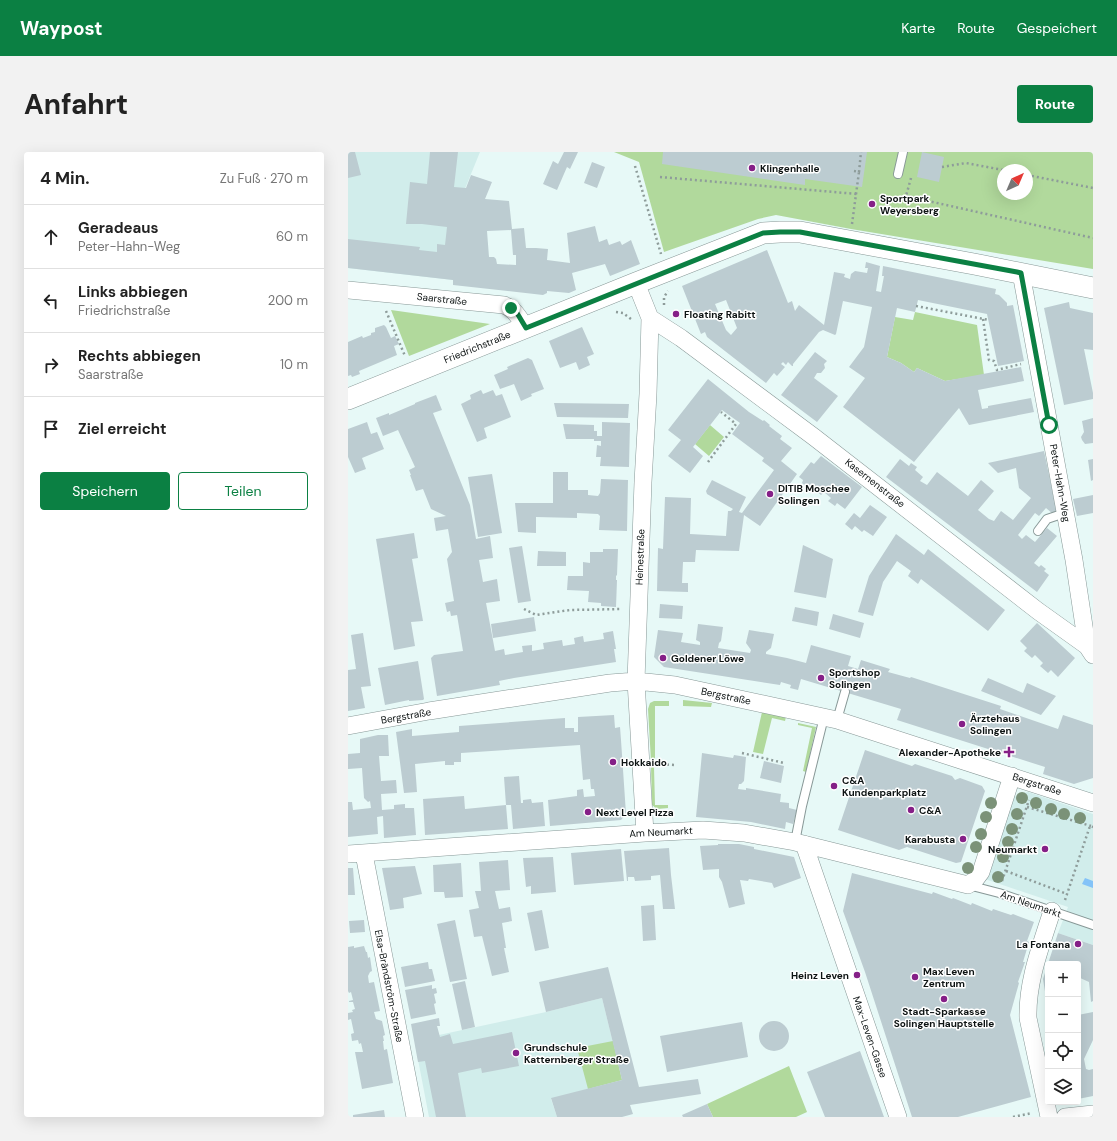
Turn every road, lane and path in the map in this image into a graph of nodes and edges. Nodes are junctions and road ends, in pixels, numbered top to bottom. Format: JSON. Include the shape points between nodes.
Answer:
{"nodes":[{"id":1,"x":861,"y":152,"type":"edge"},
{"id":2,"x":903,"y":152,"type":"edge"},
{"id":3,"x":635,"y":166,"type":"dead end"},
{"id":4,"x":942,"y":167,"type":"dead end"},
{"id":5,"x":997,"y":169,"type":"edge"},
{"id":6,"x":854,"y":171,"type":"dead end"},
{"id":7,"x":859,"y":172,"type":"junction"},
{"id":8,"x":898,"y":174,"type":"joint"},
{"id":9,"x":1033,"y":176,"type":"edge"},
{"id":10,"x":660,"y":177,"type":"dead end"},
{"id":11,"x":1093,"y":188,"type":"edge"},
{"id":12,"x":857,"y":194,"type":"junction"},
{"id":13,"x":851,"y":229,"type":"dead end"},
{"id":14,"x":1093,"y":238,"type":"edge"},
{"id":15,"x":1021,"y":273,"type":"junction"},
{"id":16,"x":670,"y":279,"type":"junction"},
{"id":17,"x":636,"y":283,"type":"junction"},
{"id":18,"x":1093,"y":288,"type":"edge"},
{"id":19,"x":348,"y":290,"type":"edge"},
{"id":20,"x":378,"y":293,"type":"junction"},
{"id":21,"x":916,"y":306,"type":"dead end"},
{"id":22,"x":664,"y":307,"type":"dead end"},
{"id":23,"x":650,"y":318,"type":"junction"},
{"id":24,"x":983,"y":318,"type":"junction"},
{"id":25,"x":989,"y":320,"type":"dead end"},
{"id":26,"x":526,"y":328,"type":"junction"},
{"id":27,"x":1037,"y":360,"type":"junction"},
{"id":28,"x":407,"y":362,"type":"dead end"},
{"id":29,"x":348,"y":400,"type":"edge"},
{"id":30,"x":721,"y":412,"type":"dead end"},
{"id":31,"x":708,"y":462,"type":"dead end"},
{"id":32,"x":1065,"y":513,"type":"junction"},
{"id":33,"x":1038,"y":531,"type":"dead end"},
{"id":34,"x":638,"y":608,"type":"junction"},
{"id":35,"x":524,"y":609,"type":"dead end"},
{"id":36,"x":1090,"y":651,"type":"edge"},
{"id":37,"x":636,"y":681,"type":"junction"},
{"id":38,"x":845,"y":692,"type":"dead end"},
{"id":39,"x":830,"y":718,"type":"junction"},
{"id":40,"x":348,"y":726,"type":"edge"},
{"id":41,"x":742,"y":753,"type":"dead end"},
{"id":42,"x":784,"y":763,"type":"dead end"},
{"id":43,"x":1012,"y":776,"type":"junction"},
{"id":44,"x":1093,"y":803,"type":"edge"},
{"id":45,"x":1092,"y":826,"type":"edge"},
{"id":46,"x":645,"y":833,"type":"junction"},
{"id":47,"x":800,"y":843,"type":"junction"},
{"id":48,"x":356,"y":854,"type":"edge"},
{"id":49,"x":968,"y":885,"type":"junction"},
{"id":50,"x":1067,"y":894,"type":"junction"},
{"id":51,"x":1056,"y":912,"type":"junction"},
{"id":52,"x":1093,"y":925,"type":"edge"},
{"id":53,"x":1093,"y":1114,"type":"edge"},
{"id":54,"x":415,"y":1117,"type":"edge"},
{"id":55,"x":898,"y":1117,"type":"edge"},
{"id":56,"x":1049,"y":1117,"type":"edge"},
{"id":57,"x":1065,"y":1117,"type":"edge"}],
"edges":[{"from":1,"to":7,"type":"path"},
{"from":2,"to":8,"type":"lane"},
{"from":3,"to":16,"type":"path"},
{"from":4,"to":5,"type":"path","via":[[966,163]]},
{"from":6,"to":7,"type":"path"},
{"from":7,"to":12,"type":"path"},
{"from":8,"to":14,"type":"path","via":[[911,178],[906,196]]},
{"from":9,"to":11,"type":"path"},
{"from":10,"to":12,"type":"path"},
{"from":12,"to":13,"type":"path"},
{"from":15,"to":16,"type":"street","name":"Friedrichstraße","via":[[800,232],[780,232],[763,233]]},
{"from":15,"to":18,"type":"street","name":"Friedrichstraße"},
{"from":15,"to":27,"type":"street","name":"Peter-Hahn-Weg"},
{"from":16,"to":17,"type":"street","name":"Friedrichstraße"},
{"from":16,"to":22,"type":"path","via":[[664,297]]},
{"from":17,"to":23,"type":"street","name":"Heinestraße"},
{"from":17,"to":26,"type":"street","name":"Friedrichstraße"},
{"from":19,"to":20,"type":"street","name":"Saarstraße"},
{"from":20,"to":26,"type":"street","name":"Saarstraße","via":[[504,305],[517,313]]},
{"from":20,"to":28,"type":"path"},
{"from":21,"to":24,"type":"path"},
{"from":23,"to":34,"type":"street","name":"Heinestraße"},
{"from":23,"to":36,"type":"street","name":"Kasernenstraße","via":[[814,436]]},
{"from":24,"to":25,"type":"path"},
{"from":24,"to":27,"type":"path","via":[[989,360],[994,361],[997,370]]},
{"from":26,"to":29,"type":"street","name":"Friedrichstraße"},
{"from":27,"to":32,"type":"street","name":"Peter-Hahn-Weg"},
{"from":30,"to":31,"type":"path","via":[[736,424]]},
{"from":32,"to":33,"type":"lane","via":[[1047,519]]},
{"from":32,"to":36,"type":"street","name":"Peter-Hahn-Weg"},
{"from":34,"to":35,"type":"path","via":[[570,610],[536,615]]},
{"from":34,"to":37,"type":"street","name":"Heinestraße"},
{"from":37,"to":39,"type":"street","name":"Bergstraße","via":[[676,685]]},
{"from":37,"to":40,"type":"street","name":"Bergstraße","via":[[429,711]]},
{"from":37,"to":46,"type":"street","name":"Heinestraße"},
{"from":38,"to":39,"type":"lane"},
{"from":39,"to":43,"type":"street","name":"Bergstraße"},
{"from":39,"to":47,"type":"lane","via":[[802,806]]},
{"from":41,"to":42,"type":"path"},
{"from":43,"to":44,"type":"street","name":"Bergstraße"},
{"from":43,"to":49,"type":"street","via":[[981,872]]},
{"from":45,"to":50,"type":"path"},
{"from":45,"to":50,"type":"path","via":[[1027,807],[1024,814],[1006,871]]},
{"from":46,"to":47,"type":"street","name":"Am Neumarkt","via":[[703,830],[744,833]]},
{"from":46,"to":48,"type":"street","name":"Am Neumarkt"},
{"from":47,"to":49,"type":"street","name":"Am Neumarkt"},
{"from":47,"to":55,"type":"street","name":"Max-Leven-Gasse"},
{"from":48,"to":54,"type":"street","name":"Elsa-Brändström-Straße"},
{"from":49,"to":51,"type":"lane","name":"Am Neumarkt"},
{"from":50,"to":51,"type":"path"},
{"from":51,"to":52,"type":"lane","name":"Am Neumarkt"},
{"from":51,"to":56,"type":"street","via":[[1032,976],[1028,994],[1028,1018]]},
{"from":53,"to":57,"type":"street"}]}
